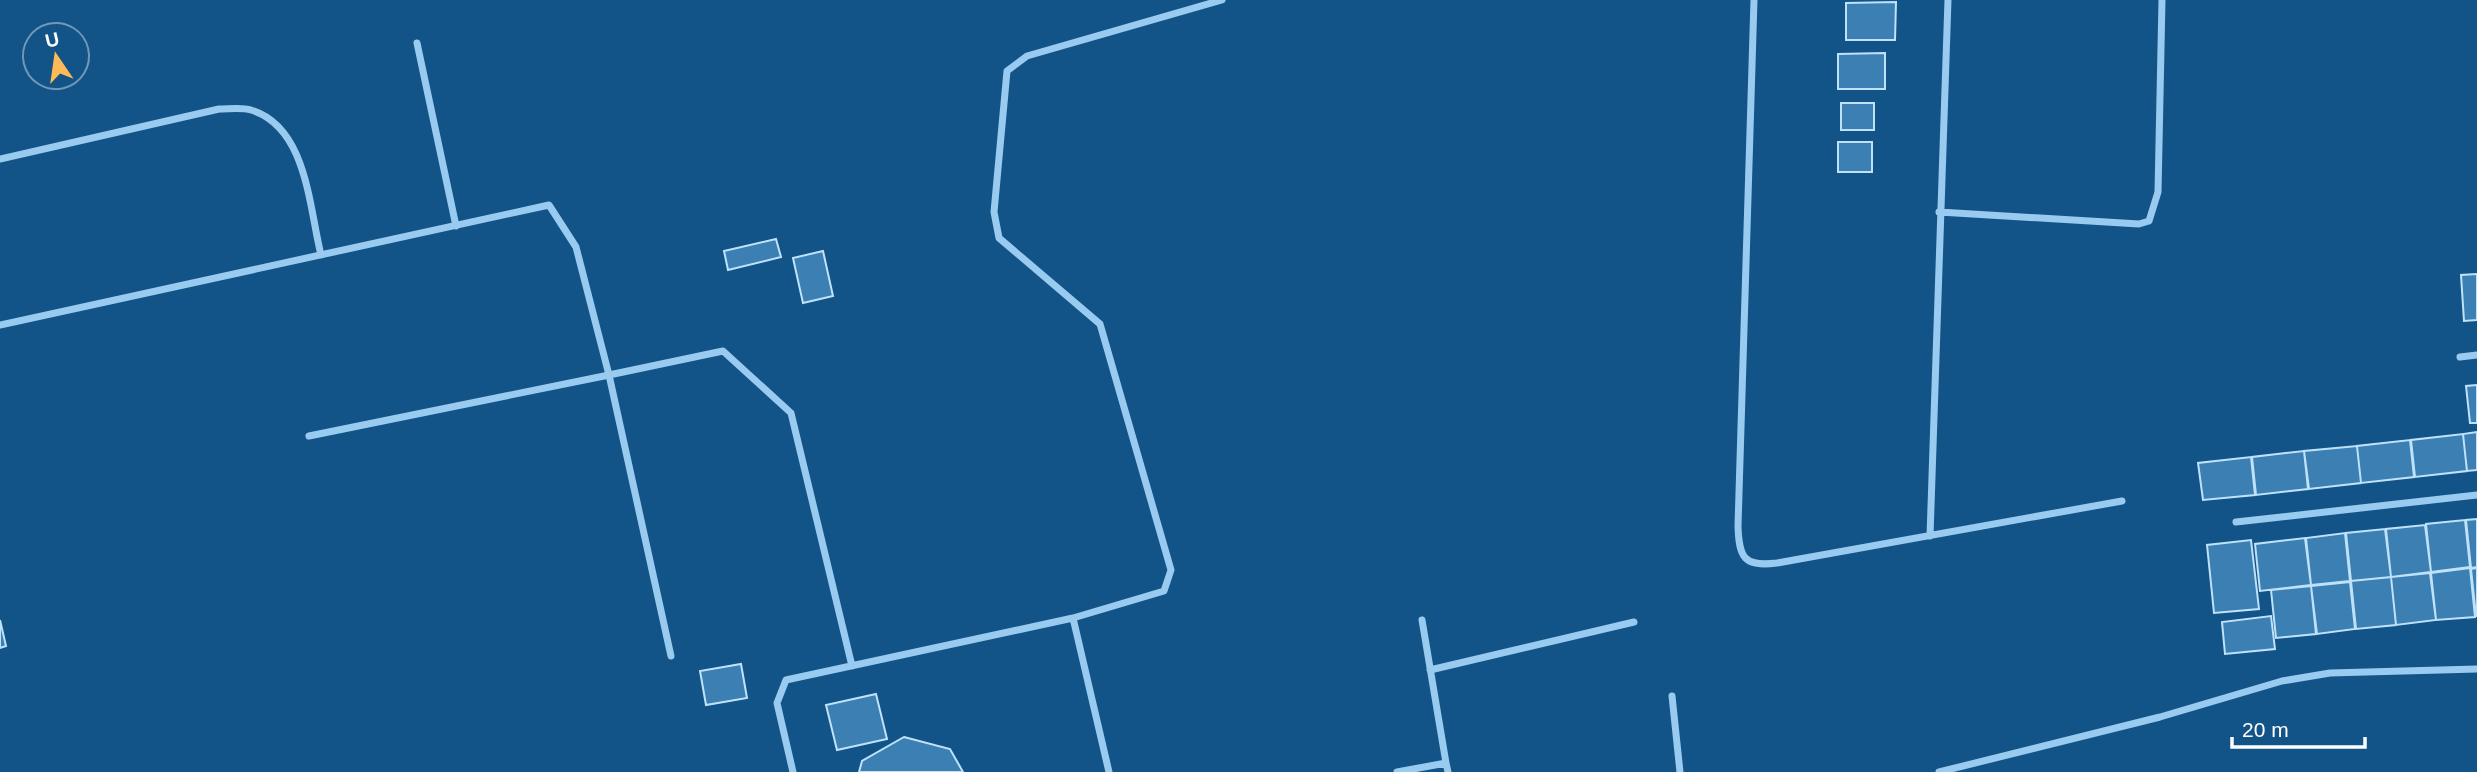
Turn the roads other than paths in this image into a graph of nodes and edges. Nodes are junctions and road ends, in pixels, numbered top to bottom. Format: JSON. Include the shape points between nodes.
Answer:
{"nodes":[{"id":1,"x":1222,"y":0,"type":"edge"},
{"id":2,"x":1754,"y":0,"type":"edge"},
{"id":3,"x":1948,"y":0,"type":"edge"},
{"id":4,"x":2162,"y":0,"type":"edge"},
{"id":5,"x":417,"y":43,"type":"dead end"},
{"id":6,"x":0,"y":159,"type":"edge"},
{"id":7,"x":1940,"y":212,"type":"junction"},
{"id":8,"x":456,"y":226,"type":"junction"},
{"id":9,"x":321,"y":255,"type":"junction"},
{"id":10,"x":0,"y":325,"type":"edge"},
{"id":11,"x":2477,"y":355,"type":"edge"},
{"id":12,"x":2460,"y":357,"type":"dead end"},
{"id":13,"x":609,"y":375,"type":"junction"},
{"id":14,"x":309,"y":436,"type":"dead end"},
{"id":15,"x":2477,"y":495,"type":"edge"},
{"id":16,"x":2122,"y":501,"type":"dead end"},
{"id":17,"x":2236,"y":522,"type":"dead end"},
{"id":18,"x":1930,"y":536,"type":"junction"},
{"id":19,"x":1073,"y":618,"type":"junction"},
{"id":20,"x":1422,"y":620,"type":"dead end"},
{"id":21,"x":1634,"y":622,"type":"dead end"},
{"id":22,"x":671,"y":656,"type":"dead end"},
{"id":23,"x":852,"y":666,"type":"junction"},
{"id":24,"x":2477,"y":669,"type":"edge"},
{"id":25,"x":1430,"y":670,"type":"junction"},
{"id":26,"x":1672,"y":696,"type":"dead end"},
{"id":27,"x":1446,"y":763,"type":"junction"},
{"id":28,"x":793,"y":772,"type":"edge"},
{"id":29,"x":1109,"y":772,"type":"edge"},
{"id":30,"x":1397,"y":772,"type":"edge"},
{"id":31,"x":1448,"y":772,"type":"edge"},
{"id":32,"x":1680,"y":772,"type":"edge"},
{"id":33,"x":1939,"y":772,"type":"edge"}],
"edges":[{"from":1,"to":19,"type":"street","via":[[1027,56],[1007,71],[994,212],[999,238],[1100,324],[1171,570],[1164,591]]},
{"from":2,"to":18,"type":"street","via":[[1740,547],[1749,562],[1763,565]]},
{"from":3,"to":7,"type":"street"},
{"from":4,"to":7,"type":"street","via":[[2158,192],[2149,221]]},
{"from":5,"to":8,"type":"street"},
{"from":6,"to":9,"type":"street","via":[[219,109],[251,110],[278,124],[296,150]]},
{"from":7,"to":18,"type":"street"},
{"from":8,"to":9,"type":"street"},
{"from":8,"to":13,"type":"street","via":[[549,205],[576,247]]},
{"from":9,"to":10,"type":"street"},
{"from":11,"to":12,"type":"street"},
{"from":13,"to":14,"type":"street"},
{"from":13,"to":22,"type":"street"},
{"from":13,"to":23,"type":"street","via":[[723,351],[791,413]]},
{"from":15,"to":17,"type":"street"},
{"from":16,"to":18,"type":"street"},
{"from":19,"to":23,"type":"street"},
{"from":19,"to":29,"type":"street"},
{"from":20,"to":25,"type":"street"},
{"from":21,"to":25,"type":"street"},
{"from":23,"to":28,"type":"street","via":[[786,680],[777,703]]},
{"from":24,"to":33,"type":"street","via":[[2330,673],[2282,681],[2160,717]]},
{"from":25,"to":27,"type":"street"},
{"from":26,"to":32,"type":"street"},
{"from":27,"to":30,"type":"street"},
{"from":27,"to":31,"type":"street"}]}
